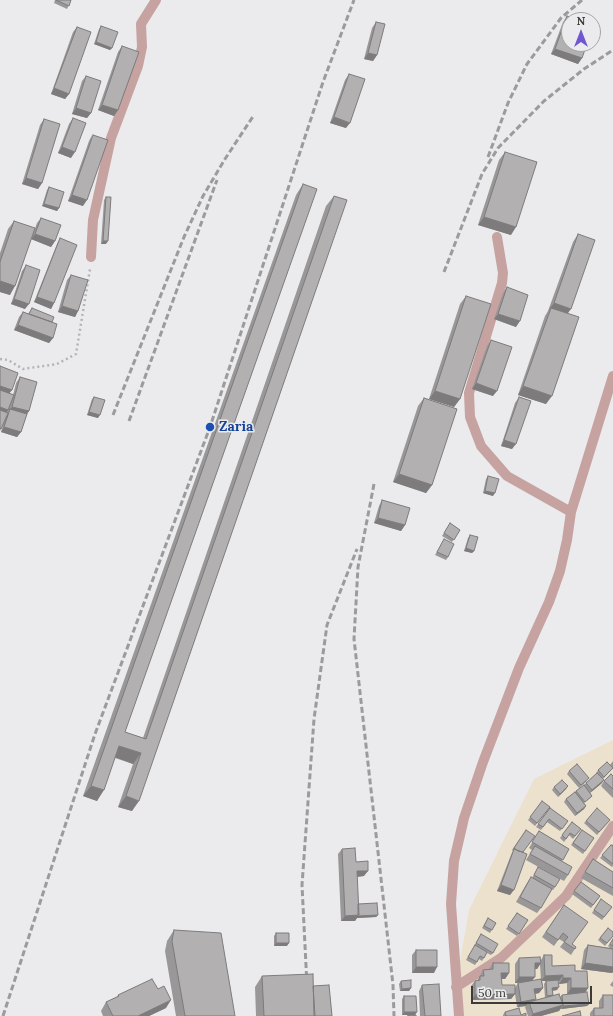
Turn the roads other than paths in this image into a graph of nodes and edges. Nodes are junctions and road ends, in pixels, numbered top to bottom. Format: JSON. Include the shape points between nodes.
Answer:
{"nodes":[{"id":1,"x":156,"y":0,"type":"edge"},
{"id":2,"x":497,"y":237,"type":"dead end"},
{"id":3,"x":91,"y":257,"type":"road end"},
{"id":4,"x":613,"y":376,"type":"edge"},
{"id":5,"x":571,"y":512,"type":"junction"},
{"id":6,"x":613,"y":826,"type":"edge"},
{"id":7,"x":456,"y":987,"type":"junction"},
{"id":8,"x":459,"y":1016,"type":"edge"}],
"edges":[{"from":1,"to":3,"type":"street","via":[[141,24],[142,47],[138,66],[111,138],[93,220]]},
{"from":2,"to":5,"type":"street","via":[[503,273],[502,283],[469,393],[470,417],[481,446],[507,476]]},
{"from":4,"to":5,"type":"street"},
{"from":5,"to":7,"type":"street","via":[[568,540],[550,602],[518,668],[482,762],[464,818],[454,861],[451,904]]},
{"from":6,"to":7,"type":"street","via":[[566,896],[500,958]]},
{"from":7,"to":8,"type":"street"}]}
